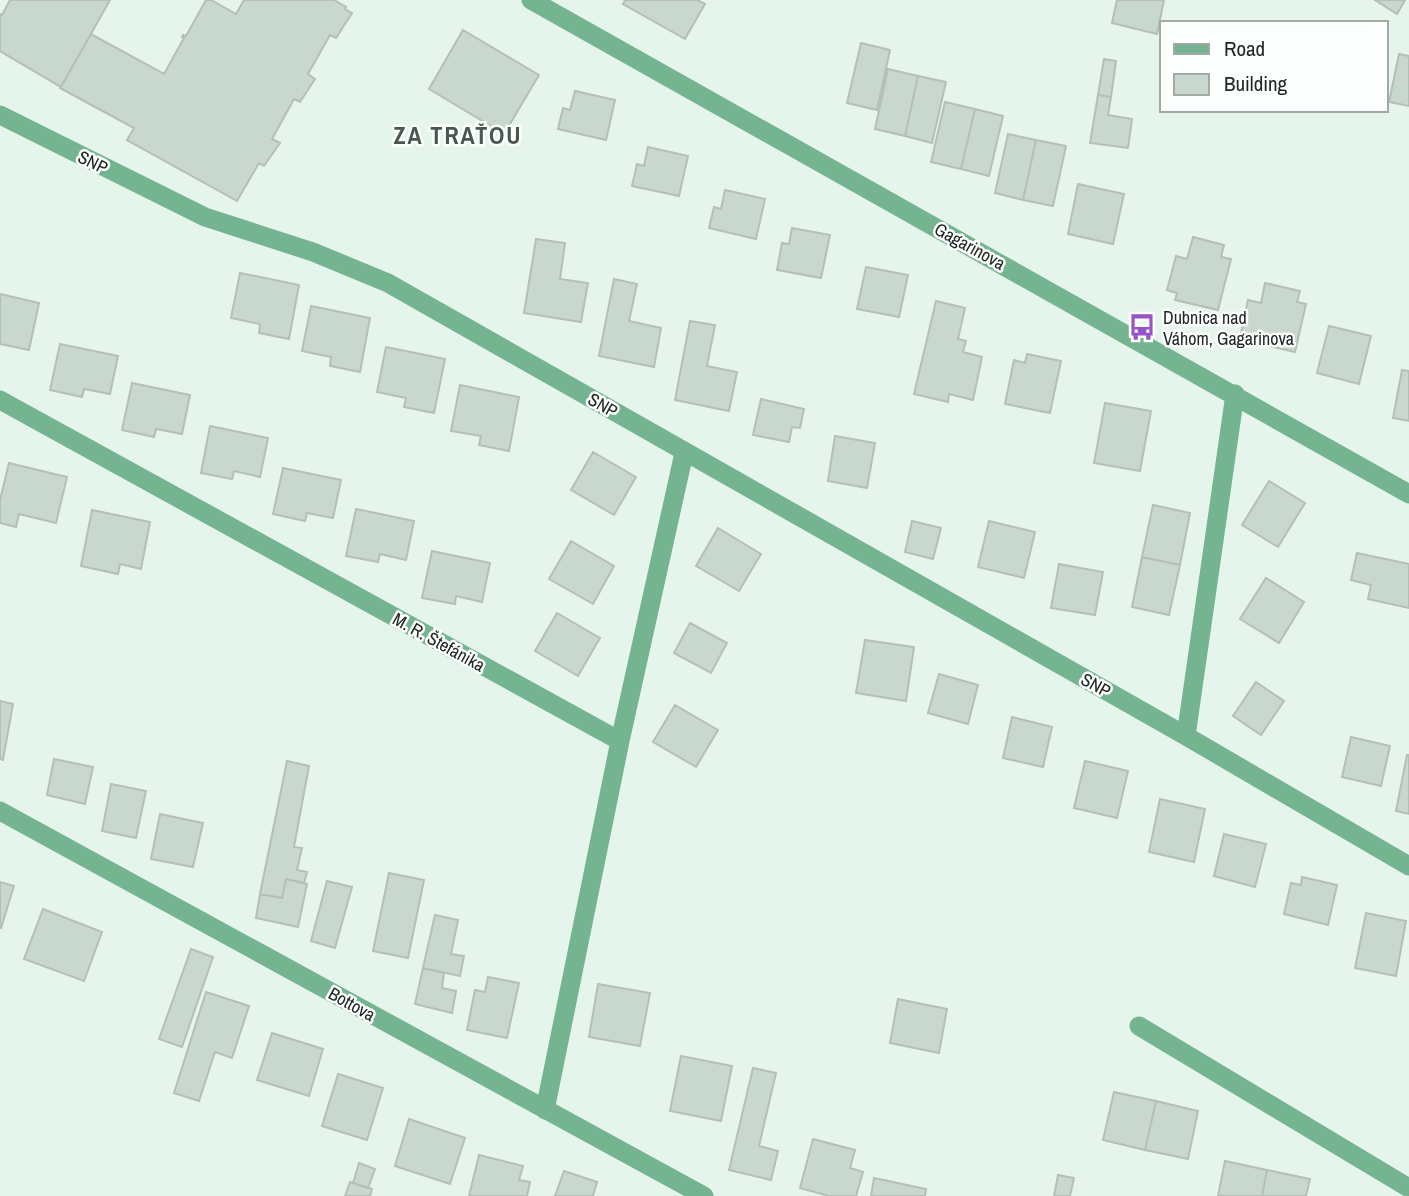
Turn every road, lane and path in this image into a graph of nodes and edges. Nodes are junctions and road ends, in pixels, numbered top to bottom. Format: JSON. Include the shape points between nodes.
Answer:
{"nodes":[{"id":1,"x":531,"y":0,"type":"edge"},
{"id":2,"x":0,"y":116,"type":"edge"},
{"id":3,"x":1235,"y":394,"type":"junction"},
{"id":4,"x":0,"y":401,"type":"edge"},
{"id":5,"x":684,"y":453,"type":"junction"},
{"id":6,"x":1409,"y":494,"type":"edge"},
{"id":7,"x":1186,"y":736,"type":"junction"},
{"id":8,"x":620,"y":741,"type":"junction"},
{"id":9,"x":0,"y":811,"type":"edge"},
{"id":10,"x":1409,"y":866,"type":"edge"},
{"id":11,"x":1139,"y":1027,"type":"dead end"},
{"id":12,"x":545,"y":1110,"type":"junction"},
{"id":13,"x":1409,"y":1188,"type":"edge"},
{"id":14,"x":704,"y":1196,"type":"edge"}],
"edges":[{"from":1,"to":3,"type":"street","name":"Gagarinova"},
{"from":2,"to":5,"type":"street","name":"SNP","via":[[205,217],[313,251],[388,284]]},
{"from":3,"to":6,"type":"street","name":"Gagarinova"},
{"from":3,"to":7,"type":"street"},
{"from":4,"to":8,"type":"street","name":"M. R. Štefánika"},
{"from":5,"to":7,"type":"street","name":"SNP"},
{"from":5,"to":8,"type":"street"},
{"from":7,"to":10,"type":"street","name":"SNP"},
{"from":8,"to":12,"type":"street"},
{"from":9,"to":12,"type":"street","name":"Bottova"},
{"from":11,"to":13,"type":"street"},
{"from":12,"to":14,"type":"street","name":"Bottova"}]}
